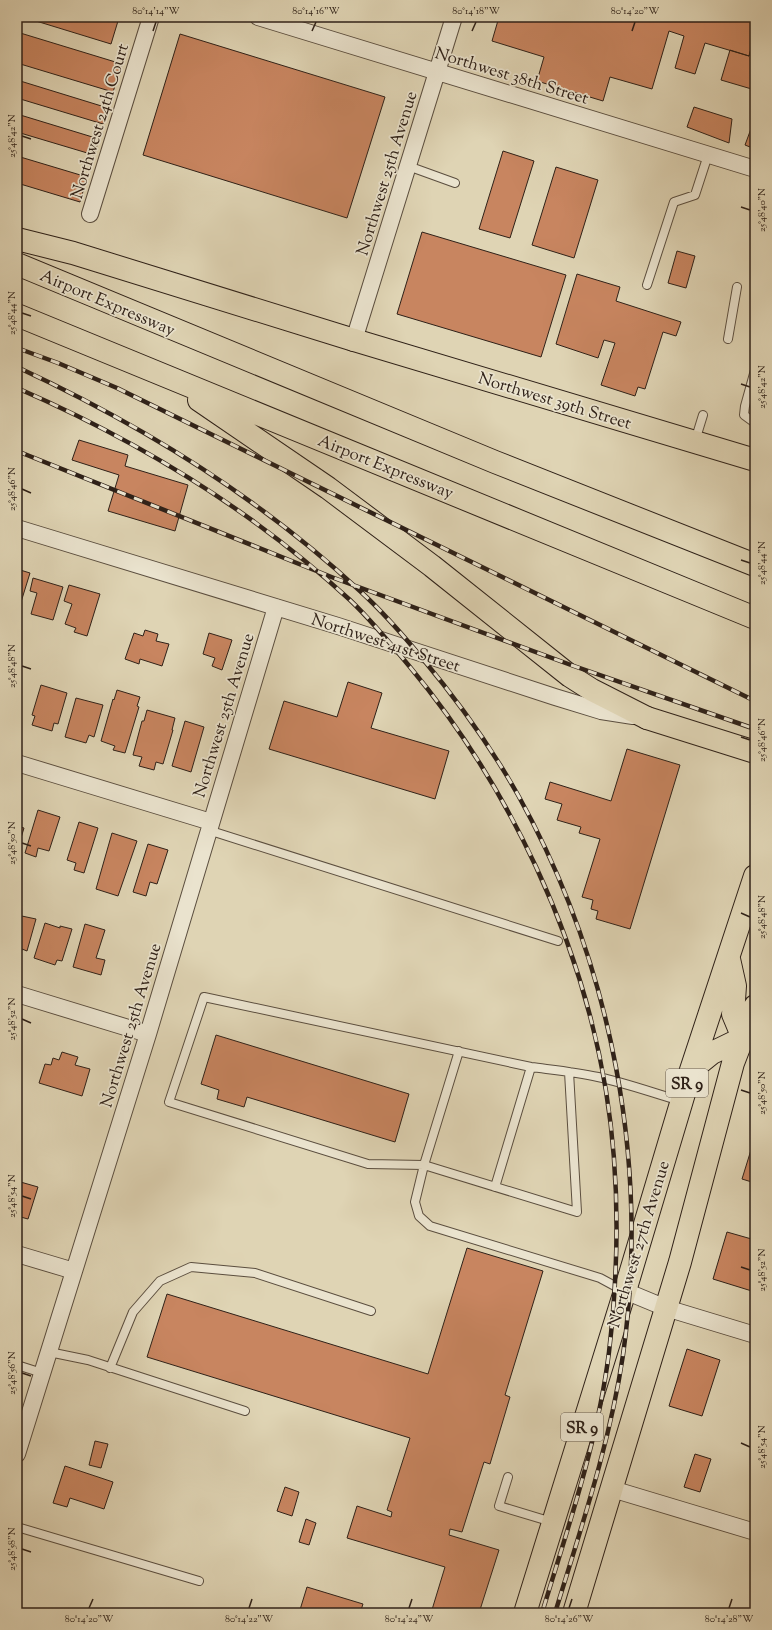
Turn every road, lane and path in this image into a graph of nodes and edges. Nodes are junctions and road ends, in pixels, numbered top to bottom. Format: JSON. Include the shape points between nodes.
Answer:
{"nodes":[{"id":1,"x":151,"y":17,"type":"edge"},
{"id":2,"x":258,"y":17,"type":"edge"},
{"id":3,"x":454,"y":17,"type":"edge"},
{"id":4,"x":438,"y":72,"type":"junction"},
{"id":5,"x":708,"y":155,"type":"junction"},
{"id":6,"x":408,"y":166,"type":"junction"},
{"id":7,"x":755,"y":169,"type":"edge"},
{"id":8,"x":455,"y":182,"type":"dead end"},
{"id":9,"x":90,"y":214,"type":"dead end"},
{"id":10,"x":17,"y":239,"type":"edge"},
{"id":11,"x":17,"y":264,"type":"edge"},
{"id":12,"x":647,"y":285,"type":"dead end"},
{"id":13,"x":737,"y":287,"type":"dead end"},
{"id":14,"x":17,"y":315,"type":"edge"},
{"id":15,"x":728,"y":339,"type":"dead end"},
{"id":16,"x":354,"y":340,"type":"junction"},
{"id":17,"x":755,"y":370,"type":"edge"},
{"id":18,"x":160,"y":374,"type":"junction"},
{"id":19,"x":703,"y":415,"type":"dead end"},
{"id":20,"x":755,"y":423,"type":"edge"},
{"id":21,"x":695,"y":442,"type":"junction"},
{"id":22,"x":755,"y":460,"type":"edge"},
{"id":23,"x":17,"y":528,"type":"edge"},
{"id":24,"x":755,"y":565,"type":"edge"},
{"id":25,"x":276,"y":607,"type":"junction"},
{"id":26,"x":755,"y":618,"type":"edge"},
{"id":27,"x":647,"y":718,"type":"junction"},
{"id":28,"x":755,"y":752,"type":"edge"},
{"id":29,"x":17,"y":763,"type":"edge"},
{"id":30,"x":210,"y":826,"type":"junction"},
{"id":31,"x":755,"y":876,"type":"edge"},
{"id":32,"x":558,"y":941,"type":"dead end"},
{"id":33,"x":728,"y":958,"type":"junction"},
{"id":34,"x":17,"y":994,"type":"edge"},
{"id":35,"x":755,"y":1006,"type":"edge"},
{"id":36,"x":148,"y":1034,"type":"junction"},
{"id":37,"x":749,"y":1040,"type":"edge"},
{"id":38,"x":459,"y":1051,"type":"junction"},
{"id":39,"x":531,"y":1067,"type":"junction"},
{"id":40,"x":691,"y":1070,"type":"junction"},
{"id":41,"x":570,"y":1072,"type":"junction"},
{"id":42,"x":681,"y":1102,"type":"junction"},
{"id":43,"x":424,"y":1165,"type":"junction"},
{"id":44,"x":495,"y":1187,"type":"junction"},
{"id":45,"x":17,"y":1254,"type":"edge"},
{"id":46,"x":74,"y":1271,"type":"junction"},
{"id":47,"x":625,"y":1291,"type":"junction"},
{"id":48,"x":666,"y":1308,"type":"junction"},
{"id":49,"x":371,"y":1311,"type":"dead end"},
{"id":50,"x":755,"y":1335,"type":"edge"},
{"id":51,"x":49,"y":1352,"type":"junction"},
{"id":52,"x":17,"y":1365,"type":"edge"},
{"id":53,"x":110,"y":1368,"type":"junction"},
{"id":54,"x":42,"y":1373,"type":"junction"},
{"id":55,"x":245,"y":1411,"type":"dead end"},
{"id":56,"x":17,"y":1454,"type":"edge"},
{"id":57,"x":508,"y":1477,"type":"dead end"},
{"id":58,"x":612,"y":1489,"type":"junction"},
{"id":59,"x":553,"y":1523,"type":"junction"},
{"id":60,"x":17,"y":1527,"type":"edge"},
{"id":61,"x":755,"y":1532,"type":"edge"},
{"id":62,"x":199,"y":1581,"type":"dead end"},
{"id":63,"x":525,"y":1613,"type":"edge"},
{"id":64,"x":574,"y":1613,"type":"edge"}],
"edges":[{"from":1,"to":9,"type":"street","name":"Northwest 24th Court"},
{"from":2,"to":4,"type":"street","name":"Northwest 38th Street"},
{"from":3,"to":4,"type":"street","name":"Northwest 25th Avenue"},
{"from":4,"to":5,"type":"street","name":"Northwest 38th Street"},
{"from":4,"to":6,"type":"street","name":"Northwest 25th Avenue"},
{"from":5,"to":7,"type":"street","name":"Northwest 38th Street"},
{"from":5,"to":12,"type":"lane","via":[[695,195],[674,202]]},
{"from":6,"to":8,"type":"lane"},
{"from":6,"to":16,"type":"street","name":"Northwest 25th Avenue"},
{"from":10,"to":16,"type":"main road","name":"Northwest 39th Street","via":[[73,253]]},
{"from":11,"to":24,"type":"main road","name":"Airport Expressway","via":[[488,459]]},
{"from":13,"to":15,"type":"lane"},
{"from":14,"to":18,"type":"main road","name":"Airport Expressway"},
{"from":16,"to":21,"type":"main road","name":"Northwest 39th Street","via":[[563,398]]},
{"from":17,"to":20,"type":"lane","via":[[744,414]]},
{"from":18,"to":26,"type":"main road","name":"Airport Expressway"},
{"from":18,"to":27,"type":"main road","via":[[328,488],[432,566],[570,676]]},
{"from":19,"to":21,"type":"lane"},
{"from":21,"to":22,"type":"main road","name":"Northwest 39th Street"},
{"from":23,"to":25,"type":"street","name":"Northwest 41st Street"},
{"from":25,"to":27,"type":"street","name":"Northwest 41st Street","via":[[601,711]]},
{"from":25,"to":30,"type":"street","name":"Northwest 25th Avenue"},
{"from":27,"to":28,"type":"main road","name":"Northwest 41st Street"},
{"from":29,"to":30,"type":"street"},
{"from":30,"to":32,"type":"lane"},
{"from":30,"to":36,"type":"street","name":"Northwest 25th Avenue"},
{"from":31,"to":33,"type":"main road","name":"Northwest 27th Avenue","number":"SR 9"},
{"from":33,"to":37,"type":"main road","via":[[735,986],[733,1014]]},
{"from":33,"to":40,"type":"main road","name":"Northwest 27th Avenue","number":"SR 9"},
{"from":34,"to":36,"type":"street"},
{"from":35,"to":37,"type":"main road","number":"SR 9"},
{"from":36,"to":46,"type":"street","name":"Northwest 25th Avenue"},
{"from":37,"to":40,"type":"main road","via":[[712,1053]]},
{"from":37,"to":48,"type":"main road","number":"SR 9","via":[[733,1063]]},
{"from":38,"to":39,"type":"lane"},
{"from":38,"to":43,"type":"lane"},
{"from":38,"to":43,"type":"lane","via":[[204,997],[169,1102],[368,1164]]},
{"from":39,"to":41,"type":"lane"},
{"from":39,"to":44,"type":"lane"},
{"from":40,"to":42,"type":"main road","name":"Northwest 27th Avenue","number":"SR 9"},
{"from":41,"to":42,"type":"lane","via":[[600,1077]]},
{"from":41,"to":44,"type":"lane","via":[[577,1212]]},
{"from":42,"to":47,"type":"main road","name":"Northwest 27th Avenue","number":"SR 9"},
{"from":43,"to":44,"type":"lane"},
{"from":43,"to":47,"type":"lane","via":[[416,1202],[419,1216],[430,1226],[600,1278]]},
{"from":45,"to":46,"type":"street"},
{"from":46,"to":51,"type":"street","name":"Northwest 25th Avenue"},
{"from":47,"to":48,"type":"street"},
{"from":47,"to":59,"type":"main road","name":"Northwest 27th Avenue","number":"SR 9"},
{"from":48,"to":50,"type":"street"},
{"from":48,"to":58,"type":"main road","number":"SR 9"},
{"from":49,"to":53,"type":"lane","via":[[255,1273],[191,1267],[160,1281],[133,1312]]},
{"from":51,"to":53,"type":"lane","via":[[88,1360]]},
{"from":51,"to":54,"type":"street","name":"Northwest 25th Avenue"},
{"from":52,"to":54,"type":"lane"},
{"from":53,"to":55,"type":"lane"},
{"from":54,"to":56,"type":"street","name":"Northwest 25th Avenue"},
{"from":57,"to":59,"type":"lane","via":[[500,1506]]},
{"from":58,"to":61,"type":"street"},
{"from":58,"to":64,"type":"main road","number":"SR 9"},
{"from":59,"to":63,"type":"main road","name":"Northwest 27th Avenue","number":"SR 9"},
{"from":60,"to":62,"type":"lane"}]}
